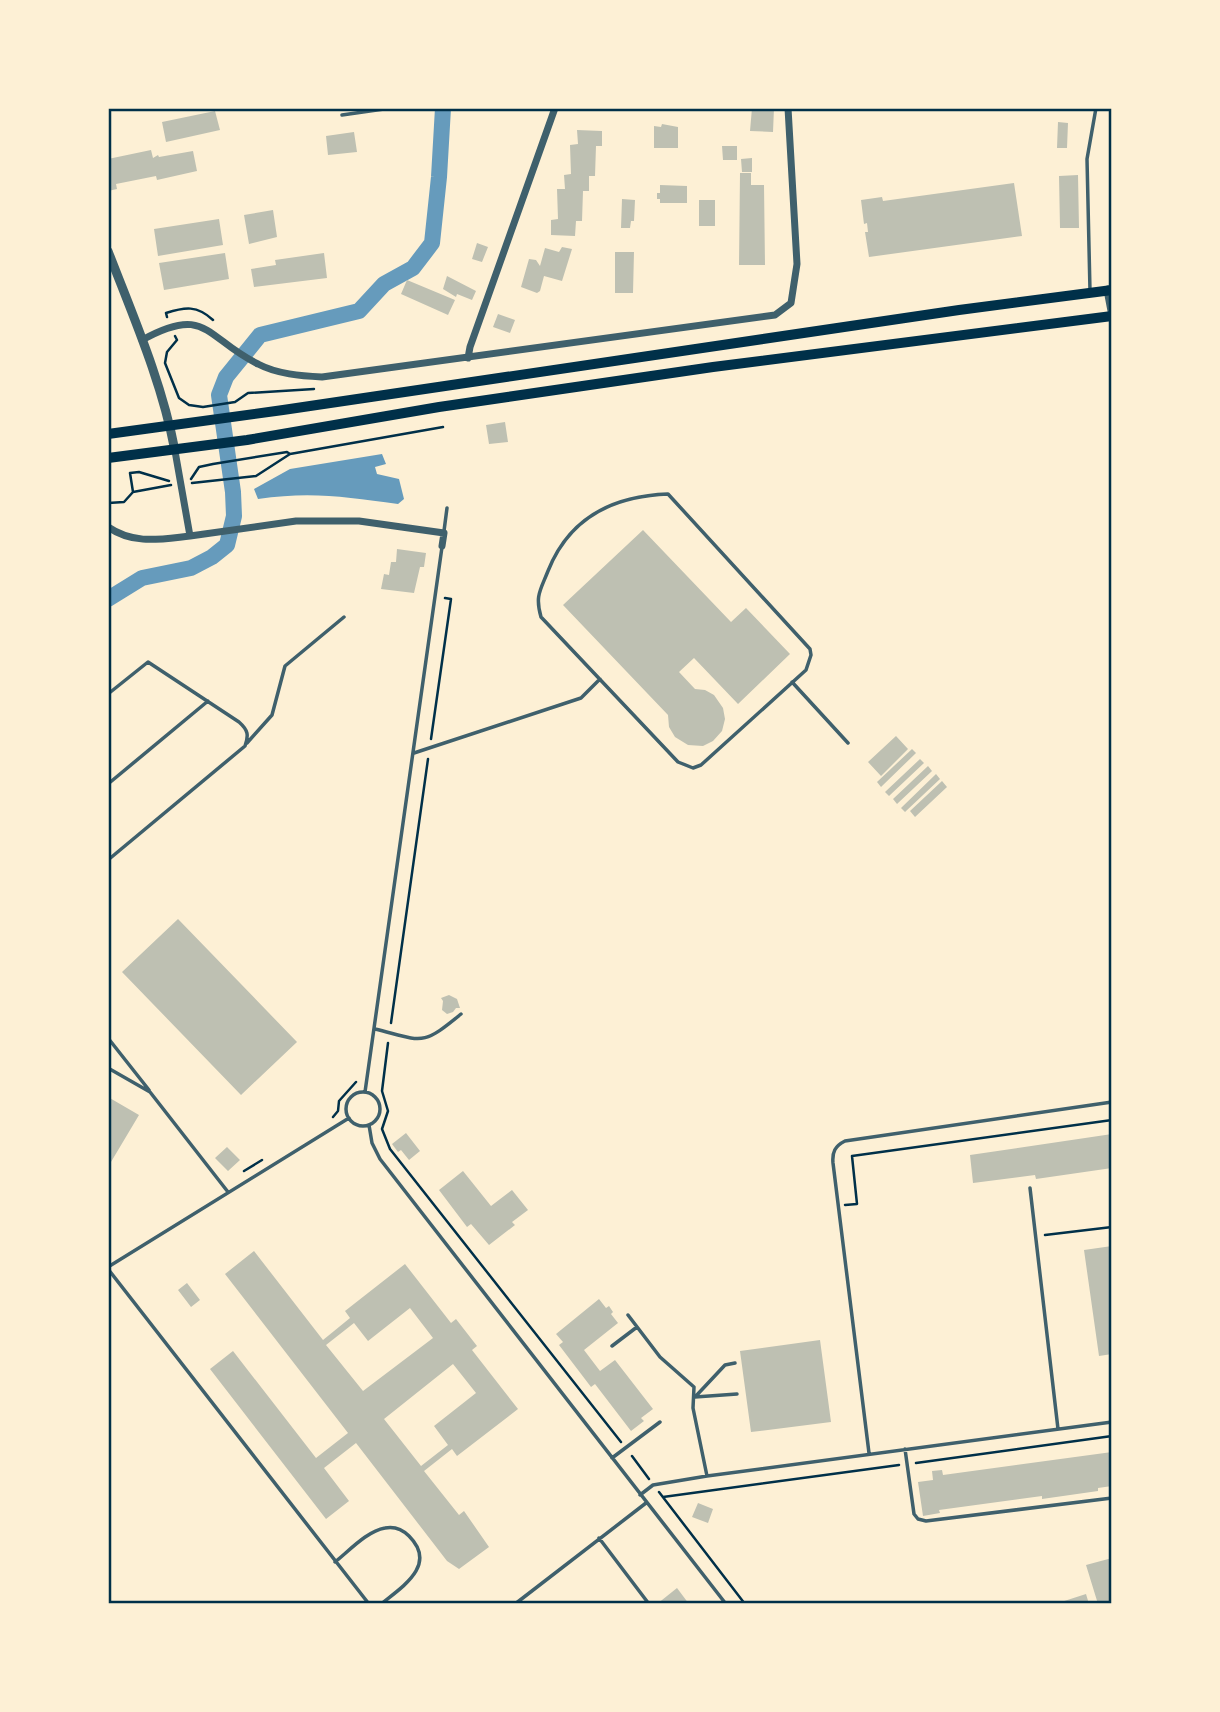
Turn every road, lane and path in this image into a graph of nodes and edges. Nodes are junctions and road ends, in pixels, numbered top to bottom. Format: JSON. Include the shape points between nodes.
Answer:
{"nodes":[{"id":1,"x":391,"y":108,"type":"edge"},
{"id":2,"x":555,"y":108,"type":"edge"},
{"id":3,"x":788,"y":108,"type":"edge"},
{"id":4,"x":1096,"y":108,"type":"edge"},
{"id":5,"x":342,"y":115,"type":"dead end"},
{"id":6,"x":108,"y":251,"type":"edge"},
{"id":7,"x":1110,"y":290,"type":"edge"},
{"id":8,"x":1090,"y":293,"type":"junction"},
{"id":9,"x":1111,"y":313,"type":"edge"},
{"id":10,"x":171,"y":326,"type":"junction"},
{"id":11,"x":142,"y":340,"type":"junction"},
{"id":12,"x":468,"y":358,"type":"junction"},
{"id":13,"x":321,"y":388,"type":"dead end"},
{"id":14,"x":170,"y":424,"type":"junction"},
{"id":15,"x":443,"y":427,"type":"dead end"},
{"id":16,"x":108,"y":434,"type":"edge"},
{"id":17,"x":175,"y":451,"type":"junction"},
{"id":18,"x":290,"y":454,"type":"junction"},
{"id":19,"x":108,"y":458,"type":"edge"},
{"id":20,"x":183,"y":484,"type":"junction"},
{"id":21,"x":133,"y":492,"type":"junction"},
{"id":22,"x":108,"y":503,"type":"edge"},
{"id":23,"x":447,"y":508,"type":"dead end"},
{"id":24,"x":108,"y":527,"type":"edge"},
{"id":25,"x":444,"y":533,"type":"junction"},
{"id":26,"x":190,"y":536,"type":"junction"},
{"id":27,"x":442,"y":546,"type":"joint"},
{"id":28,"x":435,"y":596,"type":"junction"},
{"id":29,"x":344,"y":617,"type":"dead end"},
{"id":30,"x":600,"y":679,"type":"junction"},
{"id":31,"x":793,"y":682,"type":"junction"},
{"id":32,"x":108,"y":694,"type":"edge"},
{"id":33,"x":208,"y":701,"type":"junction"},
{"id":34,"x":848,"y":743,"type":"dead end"},
{"id":35,"x":245,"y":746,"type":"junction"},
{"id":36,"x":430,"y":748,"type":"junction"},
{"id":37,"x":414,"y":753,"type":"junction"},
{"id":38,"x":108,"y":783,"type":"edge"},
{"id":39,"x":108,"y":860,"type":"edge"},
{"id":40,"x":461,"y":1014,"type":"dead end"},
{"id":41,"x":375,"y":1029,"type":"junction"},
{"id":42,"x":390,"y":1032,"type":"junction"},
{"id":43,"x":108,"y":1038,"type":"edge"},
{"id":44,"x":108,"y":1068,"type":"edge"},
{"id":45,"x":367,"y":1076,"type":"junction"},
{"id":46,"x":384,"y":1079,"type":"junction"},
{"id":47,"x":150,"y":1092,"type":"junction"},
{"id":48,"x":365,"y":1093,"type":"junction"},
{"id":49,"x":1111,"y":1102,"type":"edge"},
{"id":50,"x":349,"y":1118,"type":"junction"},
{"id":51,"x":1111,"y":1120,"type":"edge"},
{"id":52,"x":327,"y":1121,"type":"dead end"},
{"id":53,"x":369,"y":1125,"type":"junction"},
{"id":54,"x":266,"y":1157,"type":"dead end"},
{"id":55,"x":222,"y":1185,"type":"junction"},
{"id":56,"x":1030,"y":1188,"type":"dead end"},
{"id":57,"x":228,"y":1192,"type":"junction"},
{"id":58,"x":838,"y":1206,"type":"junction"},
{"id":59,"x":1111,"y":1227,"type":"edge"},
{"id":60,"x":1036,"y":1236,"type":"junction"},
{"id":61,"x":108,"y":1268,"type":"edge"},
{"id":62,"x":628,"y":1314,"type":"dead end"},
{"id":63,"x":637,"y":1327,"type":"junction"},
{"id":64,"x":612,"y":1346,"type":"dead end"},
{"id":65,"x":735,"y":1363,"type":"dead end"},
{"id":66,"x":737,"y":1394,"type":"dead end"},
{"id":67,"x":695,"y":1396,"type":"junction"},
{"id":68,"x":660,"y":1422,"type":"dead end"},
{"id":69,"x":1111,"y":1422,"type":"edge"},
{"id":70,"x":1058,"y":1429,"type":"junction"},
{"id":71,"x":1111,"y":1436,"type":"edge"},
{"id":72,"x":626,"y":1448,"type":"junction"},
{"id":73,"x":905,"y":1448,"type":"junction"},
{"id":74,"x":869,"y":1453,"type":"junction"},
{"id":75,"x":612,"y":1458,"type":"junction"},
{"id":76,"x":907,"y":1464,"type":"junction"},
{"id":77,"x":707,"y":1476,"type":"junction"},
{"id":78,"x":653,"y":1485,"type":"junction"},
{"id":79,"x":640,"y":1495,"type":"junction"},
{"id":80,"x":663,"y":1497,"type":"junction"},
{"id":81,"x":1111,"y":1498,"type":"edge"},
{"id":82,"x":646,"y":1503,"type":"junction"},
{"id":83,"x":600,"y":1538,"type":"junction"},
{"id":84,"x":335,"y":1562,"type":"junction"},
{"id":85,"x":369,"y":1604,"type":"edge"},
{"id":86,"x":381,"y":1604,"type":"edge"},
{"id":87,"x":515,"y":1604,"type":"edge"},
{"id":88,"x":649,"y":1604,"type":"edge"},
{"id":89,"x":726,"y":1604,"type":"edge"},
{"id":90,"x":745,"y":1604,"type":"edge"}],
"edges":[{"from":1,"to":5,"type":"lane"},
{"from":2,"to":12,"type":"street"},
{"from":3,"to":12,"type":"street","via":[[797,264],[794,297],[788,307],[775,315]]},
{"from":4,"to":8,"type":"lane","via":[[1087,159]]},
{"from":6,"to":11,"type":"street"},
{"from":7,"to":8,"type":"main road"},
{"from":7,"to":9,"type":"street"},
{"from":8,"to":14,"type":"main road"},
{"from":9,"to":17,"type":"main road","via":[[439,407]]},
{"from":10,"to":11,"type":"street"},
{"from":10,"to":12,"type":"street","via":[[200,325],[257,364],[300,376]]},
{"from":10,"to":13,"type":"path","via":[[177,340],[165,363],[181,399],[189,405],[235,402],[248,393]]},
{"from":11,"to":14,"type":"street"},
{"from":14,"to":16,"type":"main road"},
{"from":14,"to":17,"type":"street"},
{"from":15,"to":18,"type":"path"},
{"from":17,"to":19,"type":"main road"},
{"from":17,"to":20,"type":"street"},
{"from":18,"to":20,"type":"path","via":[[256,476]]},
{"from":18,"to":20,"type":"path","via":[[199,467]]},
{"from":20,"to":21,"type":"path"},
{"from":20,"to":21,"type":"path","via":[[130,473]]},
{"from":20,"to":26,"type":"street"},
{"from":21,"to":22,"type":"path","via":[[124,502]]},
{"from":23,"to":25,"type":"lane"},
{"from":24,"to":26,"type":"street","via":[[148,541]]},
{"from":25,"to":26,"type":"street","via":[[359,521],[296,521]]},
{"from":25,"to":27,"type":"street"},
{"from":27,"to":28,"type":"lane"},
{"from":28,"to":36,"type":"path","via":[[451,599]]},
{"from":28,"to":37,"type":"lane"},
{"from":29,"to":35,"type":"lane","via":[[285,666],[272,715]]},
{"from":30,"to":31,"type":"lane","via":[[678,762],[693,768]]},
{"from":30,"to":31,"type":"lane","via":[[541,618],[537,602],[542,585],[562,542],[588,519],[642,495],[668,494],[810,649],[810,663]]},
{"from":30,"to":36,"type":"lane","via":[[581,698]]},
{"from":31,"to":34,"type":"lane"},
{"from":32,"to":33,"type":"lane","via":[[148,662]]},
{"from":33,"to":35,"type":"lane","via":[[246,728]]},
{"from":33,"to":38,"type":"lane"},
{"from":35,"to":39,"type":"lane"},
{"from":36,"to":37,"type":"lane"},
{"from":36,"to":42,"type":"path"},
{"from":37,"to":41,"type":"lane"},
{"from":40,"to":42,"type":"lane","via":[[428,1039]]},
{"from":41,"to":42,"type":"lane"},
{"from":41,"to":45,"type":"lane"},
{"from":42,"to":46,"type":"path"},
{"from":43,"to":47,"type":"lane"},
{"from":44,"to":47,"type":"lane"},
{"from":45,"to":46,"type":"path"},
{"from":45,"to":48,"type":"lane"},
{"from":45,"to":52,"type":"path","via":[[358,1074],[339,1101],[338,1111]]},
{"from":46,"to":72,"type":"path","via":[[388,1111],[382,1129],[390,1149]]},
{"from":47,"to":55,"type":"lane"},
{"from":48,"to":50,"type":"lane","via":[[351,1098],[346,1108]]},
{"from":48,"to":53,"type":"lane","via":[[376,1098],[380,1110]]},
{"from":49,"to":58,"type":"lane","via":[[845,1141],[832,1153]]},
{"from":50,"to":53,"type":"lane","via":[[358,1125]]},
{"from":50,"to":57,"type":"lane"},
{"from":51,"to":58,"type":"path","via":[[852,1156],[858,1205]]},
{"from":53,"to":75,"type":"lane","via":[[380,1158]]},
{"from":54,"to":55,"type":"path"},
{"from":55,"to":57,"type":"lane"},
{"from":56,"to":60,"type":"lane"},
{"from":57,"to":61,"type":"lane"},
{"from":58,"to":74,"type":"lane"},
{"from":59,"to":60,"type":"path"},
{"from":60,"to":70,"type":"lane"},
{"from":61,"to":84,"type":"lane"},
{"from":62,"to":63,"type":"lane"},
{"from":63,"to":64,"type":"lane"},
{"from":63,"to":67,"type":"lane","via":[[660,1357],[694,1387]]},
{"from":65,"to":67,"type":"lane","via":[[725,1365]]},
{"from":66,"to":67,"type":"lane"},
{"from":67,"to":77,"type":"lane","via":[[693,1408]]},
{"from":68,"to":72,"type":"lane"},
{"from":69,"to":70,"type":"lane"},
{"from":70,"to":73,"type":"lane"},
{"from":71,"to":76,"type":"path"},
{"from":72,"to":75,"type":"lane"},
{"from":72,"to":78,"type":"path"},
{"from":73,"to":74,"type":"lane"},
{"from":73,"to":76,"type":"lane"},
{"from":74,"to":77,"type":"lane"},
{"from":75,"to":79,"type":"lane"},
{"from":76,"to":80,"type":"path"},
{"from":76,"to":81,"type":"lane","via":[[914,1514],[926,1521]]},
{"from":77,"to":78,"type":"lane"},
{"from":78,"to":79,"type":"lane"},
{"from":78,"to":80,"type":"path"},
{"from":79,"to":82,"type":"lane"},
{"from":80,"to":90,"type":"path"},
{"from":82,"to":83,"type":"lane"},
{"from":82,"to":89,"type":"lane"},
{"from":83,"to":87,"type":"lane"},
{"from":83,"to":88,"type":"lane"},
{"from":84,"to":85,"type":"lane"},
{"from":84,"to":86,"type":"lane","via":[[382,1528],[406,1532],[418,1549],[419,1563],[408,1582]]}]}
